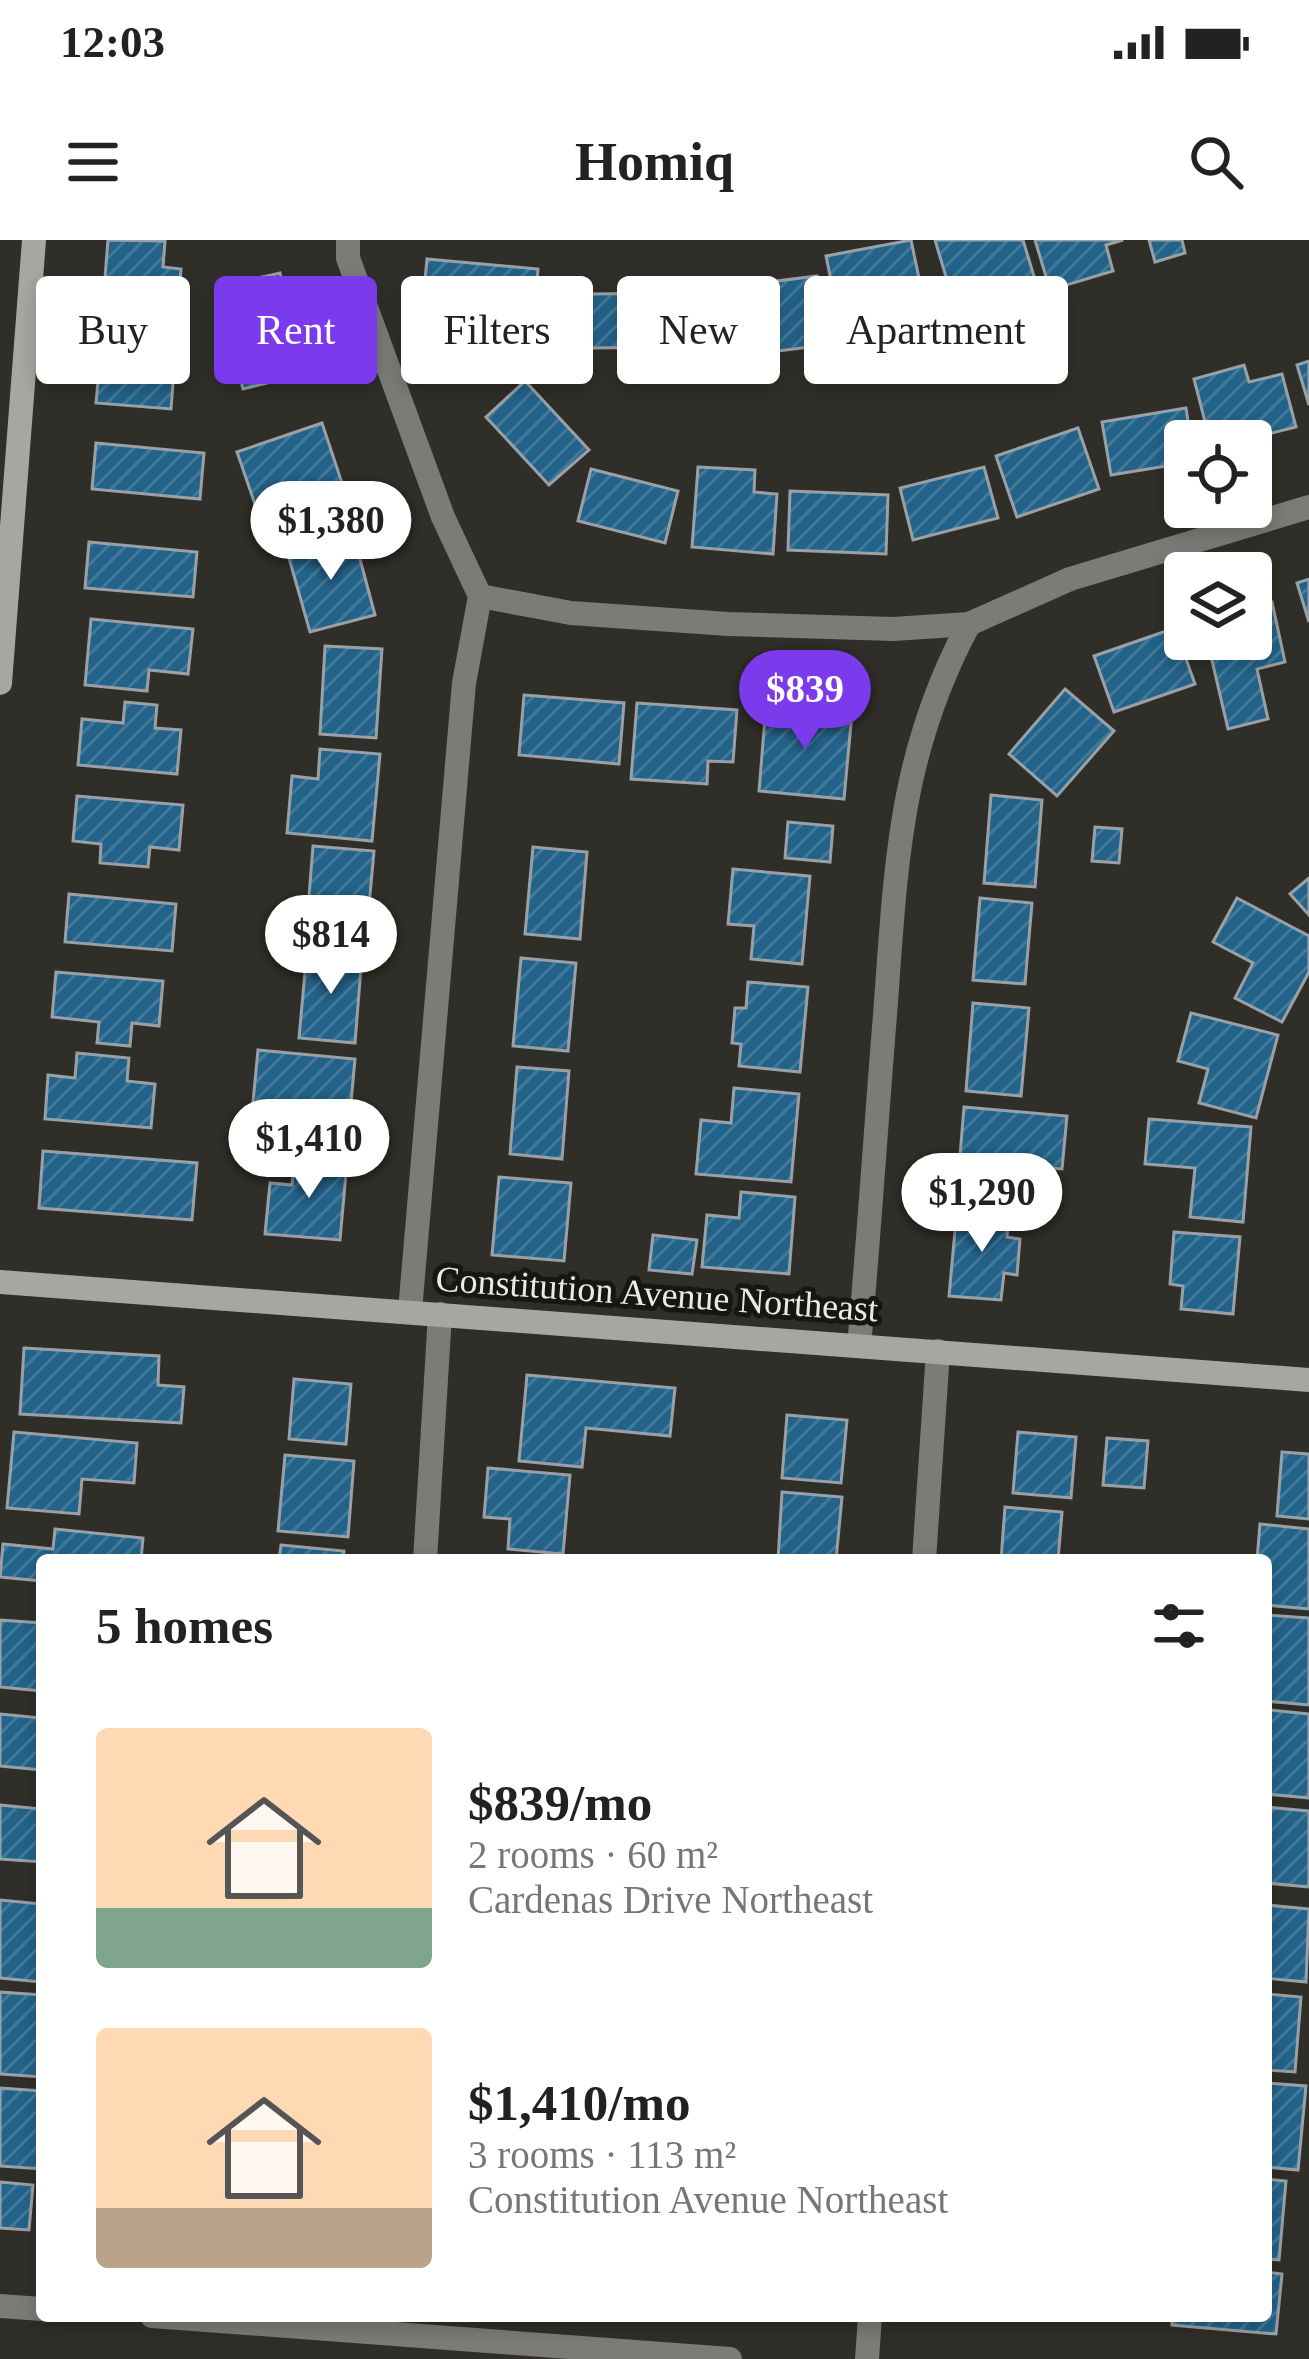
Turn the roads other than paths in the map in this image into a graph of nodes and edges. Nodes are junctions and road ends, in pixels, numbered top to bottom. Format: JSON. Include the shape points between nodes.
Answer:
{"nodes":[{"id":1,"x":34,"y":240,"type":"edge"},
{"id":2,"x":348,"y":240,"type":"edge"},
{"id":3,"x":1309,"y":507,"type":"edge"},
{"id":4,"x":480,"y":596,"type":"junction"},
{"id":5,"x":969,"y":624,"type":"junction"},
{"id":6,"x":0,"y":683,"type":"edge"},
{"id":7,"x":0,"y":1282,"type":"edge"},
{"id":8,"x":410,"y":1311,"type":"junction"},
{"id":9,"x":440,"y":1314,"type":"junction"},
{"id":10,"x":859,"y":1346,"type":"junction"},
{"id":11,"x":938,"y":1352,"type":"junction"},
{"id":12,"x":1309,"y":1380,"type":"edge"},
{"id":13,"x":425,"y":1554,"type":"edge"},
{"id":14,"x":924,"y":1554,"type":"edge"},
{"id":15,"x":0,"y":2306,"type":"edge"},
{"id":16,"x":36,"y":2309,"type":"edge"},
{"id":17,"x":342,"y":2322,"type":"edge"},
{"id":18,"x":870,"y":2322,"type":"edge"},
{"id":19,"x":374,"y":2323,"type":"edge"},
{"id":20,"x":372,"y":2359,"type":"edge"},
{"id":21,"x":730,"y":2359,"type":"edge"},
{"id":22,"x":867,"y":2359,"type":"edge"}],
"edges":[{"from":1,"to":6,"type":"street"},
{"from":2,"to":4,"type":"street","via":[[443,517]]},
{"from":3,"to":5,"type":"street","via":[[1070,579]]},
{"from":4,"to":5,"type":"street","via":[[571,613],[728,624]]},
{"from":4,"to":8,"type":"street","via":[[464,683]]},
{"from":5,"to":10,"type":"street","via":[[937,684],[911,763],[897,850]]},
{"from":7,"to":8,"type":"street","name":"Constitution Avenue Northeast"},
{"from":8,"to":9,"type":"street","name":"Constitution Avenue Northeast"},
{"from":9,"to":10,"type":"street","name":"Constitution Avenue Northeast"},
{"from":9,"to":13,"type":"street"},
{"from":10,"to":11,"type":"street","name":"Constitution Avenue Northeast"},
{"from":11,"to":12,"type":"street","name":"Constitution Avenue Northeast"},
{"from":11,"to":14,"type":"street"},
{"from":15,"to":16,"type":"street"},
{"from":17,"to":19,"type":"street"},
{"from":18,"to":22,"type":"street"},
{"from":19,"to":20,"type":"street"},
{"from":19,"to":21,"type":"street"}]}
